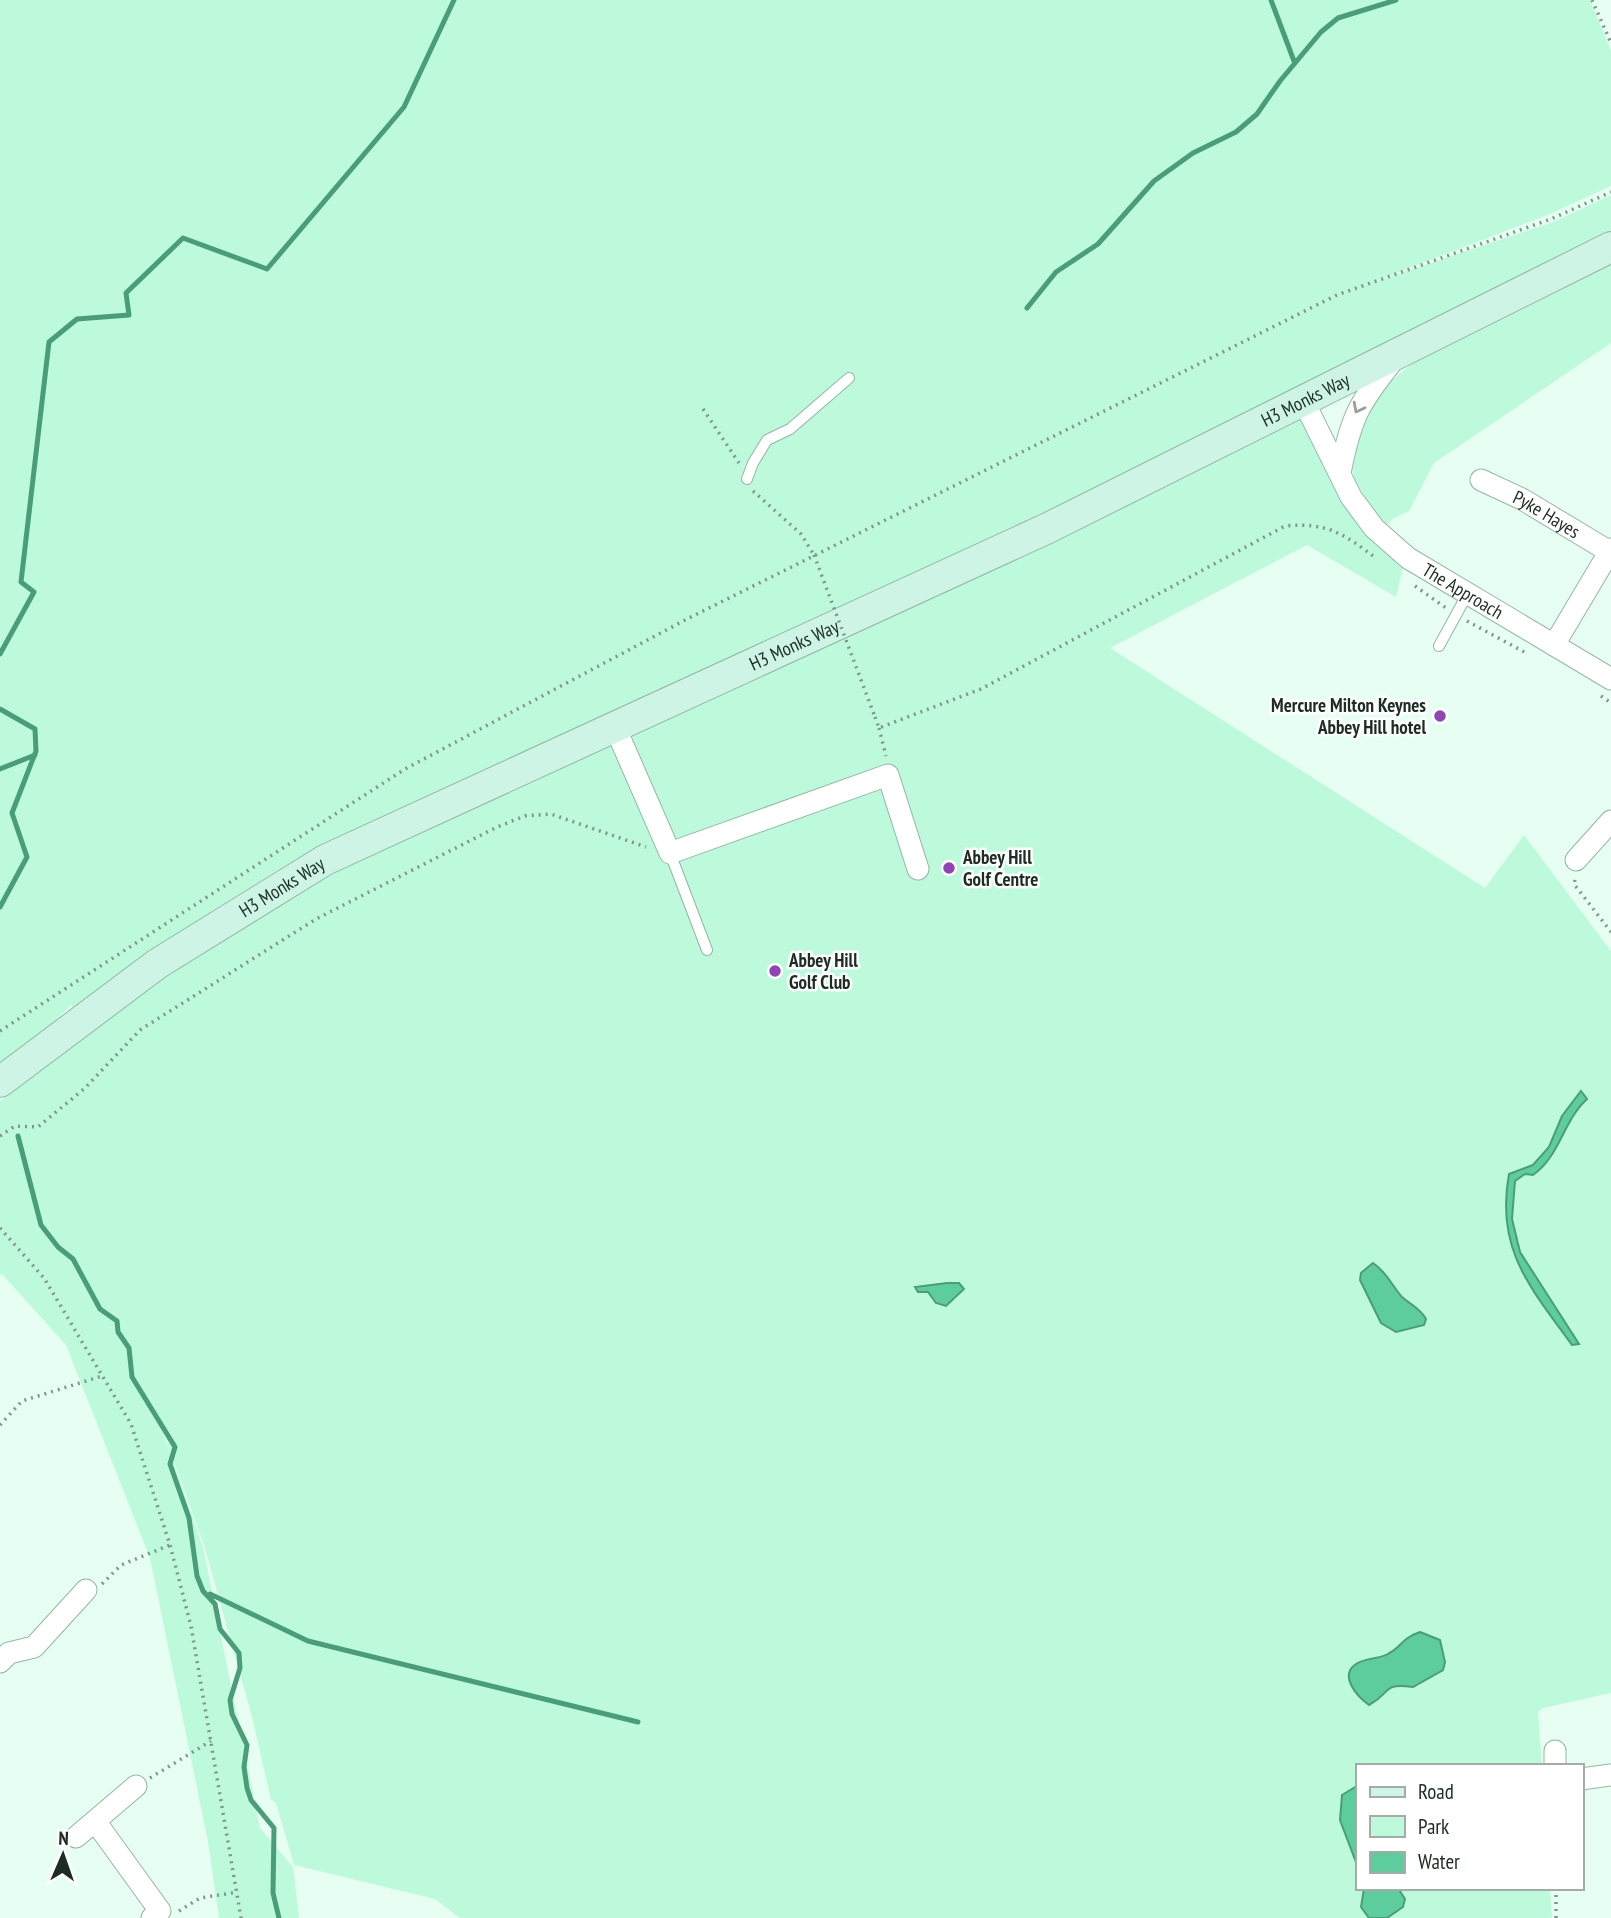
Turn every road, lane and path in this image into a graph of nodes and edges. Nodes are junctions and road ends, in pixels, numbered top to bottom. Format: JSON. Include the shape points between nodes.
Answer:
{"nodes":[{"id":1,"x":1592,"y":0,"type":"edge"},
{"id":2,"x":1611,"y":43,"type":"edge"},
{"id":3,"x":1611,"y":192,"type":"edge"},
{"id":4,"x":1611,"y":247,"type":"edge"},
{"id":5,"x":1399,"y":354,"type":"junction"},
{"id":6,"x":849,"y":378,"type":"dead end"},
{"id":7,"x":1304,"y":402,"type":"junction"},
{"id":8,"x":1340,"y":473,"type":"junction"},
{"id":9,"x":747,"y":479,"type":"dead end"},
{"id":10,"x":1481,"y":480,"type":"dead end"},
{"id":11,"x":1610,"y":550,"type":"edge"},
{"id":12,"x":814,"y":555,"type":"junction"},
{"id":13,"x":1378,"y":559,"type":"dead end"},
{"id":14,"x":1407,"y":581,"type":"dead end"},
{"id":15,"x":1468,"y":593,"type":"junction"},
{"id":16,"x":1457,"y":615,"type":"junction"},
{"id":17,"x":1554,"y":645,"type":"junction"},
{"id":18,"x":1439,"y":646,"type":"dead end"},
{"id":19,"x":1529,"y":654,"type":"dead end"},
{"id":20,"x":1606,"y":687,"type":"edge"},
{"id":21,"x":1611,"y":703,"type":"edge"},
{"id":22,"x":615,"y":727,"type":"junction"},
{"id":23,"x":879,"y":728,"type":"junction"},
{"id":24,"x":888,"y":775,"type":"junction"},
{"id":25,"x":1611,"y":821,"type":"edge"},
{"id":26,"x":1604,"y":844,"type":"edge"},
{"id":27,"x":670,"y":853,"type":"junction"},
{"id":28,"x":1576,"y":860,"type":"joint"},
{"id":29,"x":918,"y":869,"type":"dead end"},
{"id":30,"x":1611,"y":932,"type":"edge"},
{"id":31,"x":708,"y":950,"type":"dead end"},
{"id":32,"x":0,"y":1031,"type":"edge"},
{"id":33,"x":0,"y":1082,"type":"edge"},
{"id":34,"x":0,"y":1136,"type":"edge"},
{"id":35,"x":0,"y":1228,"type":"edge"},
{"id":36,"x":102,"y":1376,"type":"junction"},
{"id":37,"x":0,"y":1425,"type":"edge"},
{"id":38,"x":170,"y":1545,"type":"junction"},
{"id":39,"x":86,"y":1590,"type":"joint"},
{"id":40,"x":0,"y":1662,"type":"edge"},
{"id":41,"x":211,"y":1741,"type":"junction"},
{"id":42,"x":1611,"y":1776,"type":"edge"},
{"id":43,"x":1583,"y":1779,"type":"edge"},
{"id":44,"x":136,"y":1786,"type":"joint"},
{"id":45,"x":95,"y":1821,"type":"junction"},
{"id":46,"x":76,"y":1837,"type":"dead end"},
{"id":47,"x":1556,"y":1890,"type":"edge"},
{"id":48,"x":238,"y":1892,"type":"junction"},
{"id":49,"x":156,"y":1914,"type":"edge"},
{"id":50,"x":241,"y":1918,"type":"edge"},
{"id":51,"x":1556,"y":1918,"type":"edge"}],
"edges":[{"from":1,"to":2,"type":"path"},
{"from":3,"to":12,"type":"path","via":[[1551,219],[1337,295]]},
{"from":4,"to":5,"type":"street","name":"H3 Monks Way"},
{"from":5,"to":7,"type":"street","name":"H3 Monks Way"},
{"from":5,"to":8,"type":"street","one_way":true,"via":[[1365,395],[1349,427]]},
{"from":6,"to":9,"type":"lane","via":[[790,429],[767,440]]},
{"from":7,"to":8,"type":"street","name":"The Approach"},
{"from":7,"to":22,"type":"street","name":"H3 Monks Way","via":[[882,607]]},
{"from":8,"to":15,"type":"street","name":"The Approach","via":[[1374,528],[1408,558]]},
{"from":10,"to":11,"type":"street","name":"Pyke Hayes"},
{"from":11,"to":17,"type":"street","name":"Pyke Hayes"},
{"from":12,"to":23,"type":"path","bridge":true},
{"from":12,"to":32,"type":"path","via":[[405,769]]},
{"from":13,"to":23,"type":"path","via":[[1339,530],[1306,524],[1285,526],[981,689]]},
{"from":14,"to":16,"type":"path"},
{"from":15,"to":16,"type":"lane"},
{"from":15,"to":17,"type":"street","name":"The Approach"},
{"from":16,"to":18,"type":"lane"},
{"from":16,"to":19,"type":"path"},
{"from":17,"to":20,"type":"street","name":"The Approach"},
{"from":20,"to":21,"type":"path"},
{"from":22,"to":27,"type":"street"},
{"from":22,"to":33,"type":"street","name":"H3 Monks Way","via":[[325,860],[157,964]]},
{"from":23,"to":24,"type":"path"},
{"from":24,"to":27,"type":"street"},
{"from":24,"to":29,"type":"street"},
{"from":25,"to":26,"type":"street"},
{"from":26,"to":28,"type":"street"},
{"from":27,"to":31,"type":"lane"},
{"from":27,"to":34,"type":"path","via":[[626,843],[551,814],[525,816],[497,827],[316,919],[141,1030],[85,1088],[38,1127],[15,1126]]},
{"from":28,"to":30,"type":"path","via":[[1574,884]]},
{"from":35,"to":36,"type":"path","via":[[44,1278]]},
{"from":36,"to":37,"type":"path","via":[[22,1401]]},
{"from":36,"to":38,"type":"path","via":[[131,1424]]},
{"from":38,"to":39,"type":"path","via":[[121,1566],[95,1592]]},
{"from":38,"to":41,"type":"path","via":[[191,1626]]},
{"from":39,"to":40,"type":"street","via":[[34,1647],[9,1653]]},
{"from":41,"to":44,"type":"path"},
{"from":41,"to":48,"type":"path"},
{"from":42,"to":43,"type":"street"},
{"from":44,"to":45,"type":"street"},
{"from":45,"to":46,"type":"street"},
{"from":45,"to":49,"type":"street"},
{"from":47,"to":51,"type":"path"},
{"from":48,"to":49,"type":"path","via":[[200,1898],[177,1912]]},
{"from":48,"to":50,"type":"path"}]}
